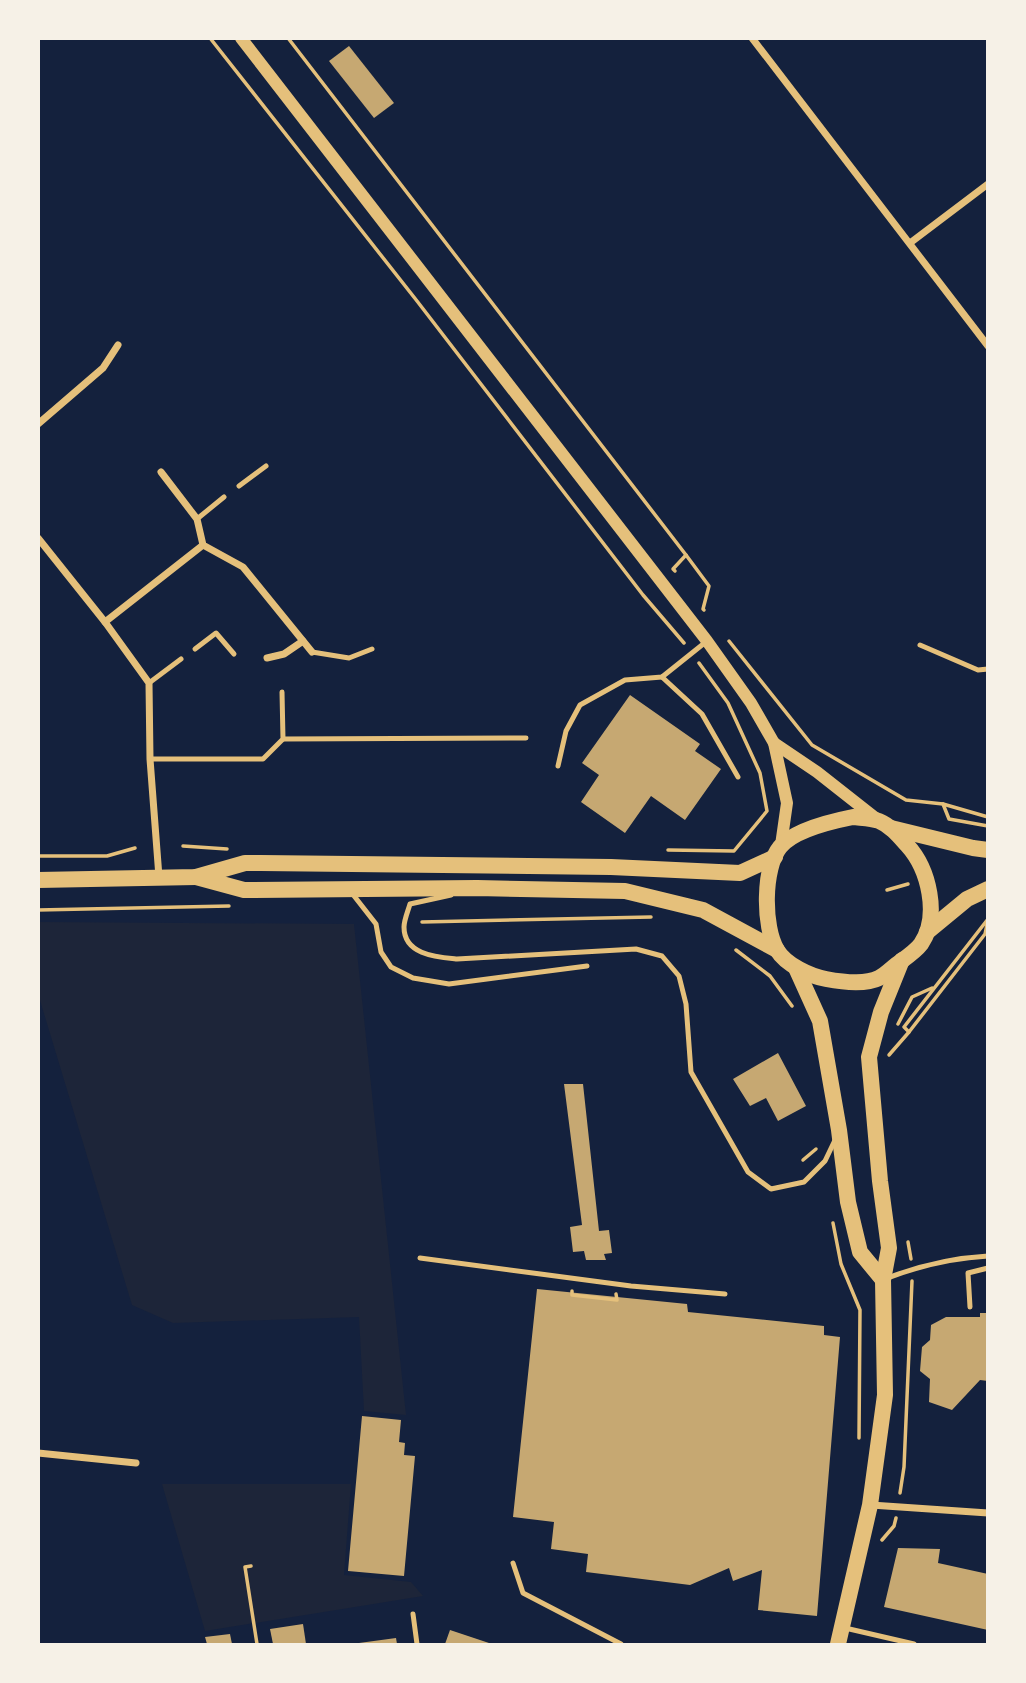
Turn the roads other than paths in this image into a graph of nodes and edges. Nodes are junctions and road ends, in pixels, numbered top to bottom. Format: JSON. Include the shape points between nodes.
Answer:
{"nodes":[{"id":1,"x":242,"y":38,"type":"edge"},
{"id":2,"x":752,"y":38,"type":"edge"},
{"id":3,"x":988,"y":184,"type":"edge"},
{"id":4,"x":911,"y":243,"type":"junction"},
{"id":5,"x":118,"y":345,"type":"dead end"},
{"id":6,"x":988,"y":346,"type":"edge"},
{"id":7,"x":38,"y":424,"type":"edge"},
{"id":8,"x":266,"y":466,"type":"dead end"},
{"id":9,"x":162,"y":472,"type":"dead end"},
{"id":10,"x":239,"y":486,"type":"dead end"},
{"id":11,"x":225,"y":498,"type":"dead end"},
{"id":12,"x":197,"y":519,"type":"junction"},
{"id":13,"x":38,"y":538,"type":"edge"},
{"id":14,"x":203,"y":545,"type":"junction"},
{"id":15,"x":105,"y":622,"type":"junction"},
{"id":16,"x":303,"y":641,"type":"junction"},
{"id":17,"x":707,"y":641,"type":"junction"},
{"id":18,"x":920,"y":645,"type":"dead end"},
{"id":19,"x":195,"y":649,"type":"dead end"},
{"id":20,"x":372,"y":649,"type":"dead end"},
{"id":21,"x":312,"y":652,"type":"joint"},
{"id":22,"x":234,"y":654,"type":"dead end"},
{"id":23,"x":267,"y":658,"type":"dead end"},
{"id":24,"x":181,"y":659,"type":"dead end"},
{"id":25,"x":988,"y":669,"type":"edge"},
{"id":26,"x":662,"y":677,"type":"junction"},
{"id":27,"x":149,"y":683,"type":"junction"},
{"id":28,"x":282,"y":692,"type":"dead end"},
{"id":29,"x":526,"y":738,"type":"dead end"},
{"id":30,"x":283,"y":739,"type":"junction"},
{"id":31,"x":774,"y":743,"type":"junction"},
{"id":32,"x":150,"y":759,"type":"junction"},
{"id":33,"x":558,"y":766,"type":"dead end"},
{"id":34,"x":738,"y":777,"type":"dead end"},
{"id":35,"x":885,"y":824,"type":"junction"},
{"id":36,"x":988,"y":850,"type":"edge"},
{"id":37,"x":778,"y":851,"type":"junction"},
{"id":38,"x":159,"y":877,"type":"junction"},
{"id":39,"x":196,"y":877,"type":"junction"},
{"id":40,"x":38,"y":880,"type":"edge"},
{"id":41,"x":477,"y":888,"type":"junction"},
{"id":42,"x":988,"y":889,"type":"edge"},
{"id":43,"x":350,"y":890,"type":"junction"},
{"id":44,"x":927,"y":932,"type":"junction"},
{"id":45,"x":777,"y":950,"type":"junction"},
{"id":46,"x":902,"y":960,"type":"junction"},
{"id":47,"x":587,"y":966,"type":"dead end"},
{"id":48,"x":796,"y":968,"type":"junction"},
{"id":49,"x":839,"y":1130,"type":"junction"},
{"id":50,"x":988,"y":1256,"type":"edge"},
{"id":51,"x":420,"y":1258,"type":"dead end"},
{"id":52,"x":988,"y":1269,"type":"edge"},
{"id":53,"x":883,"y":1280,"type":"junction"},
{"id":54,"x":725,"y":1294,"type":"dead end"},
{"id":55,"x":970,"y":1307,"type":"dead end"},
{"id":56,"x":38,"y":1453,"type":"edge"},
{"id":57,"x":136,"y":1463,"type":"dead end"},
{"id":58,"x":870,"y":1505,"type":"junction"},
{"id":59,"x":988,"y":1513,"type":"edge"},
{"id":60,"x":513,"y":1563,"type":"dead end"},
{"id":61,"x":413,"y":1614,"type":"dead end"},
{"id":62,"x":842,"y":1627,"type":"junction"},
{"id":63,"x":417,"y":1644,"type":"edge"},
{"id":64,"x":621,"y":1644,"type":"edge"},
{"id":65,"x":838,"y":1644,"type":"edge"},
{"id":66,"x":914,"y":1644,"type":"edge"}],
"edges":[{"from":1,"to":17,"type":"street"},
{"from":2,"to":4,"type":"street"},
{"from":3,"to":4,"type":"street"},
{"from":4,"to":6,"type":"street"},
{"from":5,"to":7,"type":"street","via":[[103,368]]},
{"from":8,"to":10,"type":"lane"},
{"from":9,"to":12,"type":"street"},
{"from":11,"to":12,"type":"lane"},
{"from":12,"to":14,"type":"street"},
{"from":13,"to":15,"type":"street"},
{"from":14,"to":15,"type":"street"},
{"from":14,"to":16,"type":"street","via":[[243,567]]},
{"from":15,"to":27,"type":"street"},
{"from":16,"to":21,"type":"street"},
{"from":16,"to":23,"type":"street","via":[[284,654]]},
{"from":17,"to":26,"type":"lane"},
{"from":17,"to":31,"type":"street"},
{"from":18,"to":25,"type":"lane","via":[[978,670]]},
{"from":19,"to":22,"type":"lane","via":[[216,633]]},
{"from":20,"to":21,"type":"lane","via":[[349,658]]},
{"from":24,"to":27,"type":"lane"},
{"from":26,"to":33,"type":"lane","via":[[625,680],[580,705],[566,731]]},
{"from":26,"to":34,"type":"lane","via":[[702,714]]},
{"from":27,"to":32,"type":"street"},
{"from":28,"to":30,"type":"lane"},
{"from":29,"to":30,"type":"lane"},
{"from":30,"to":32,"type":"lane","via":[[263,759]]},
{"from":31,"to":35,"type":"street"},
{"from":31,"to":37,"type":"street","via":[[787,803]]},
{"from":32,"to":38,"type":"street"},
{"from":35,"to":36,"type":"main road"},
{"from":35,"to":37,"type":"main road","via":[[853,817],[833,821],[810,828]]},
{"from":35,"to":44,"type":"main road","via":[[915,854],[927,875],[931,899]]},
{"from":37,"to":39,"type":"main road","via":[[740,873],[244,863]]},
{"from":37,"to":45,"type":"main road","via":[[767,898],[768,923]]},
{"from":38,"to":39,"type":"main road"},
{"from":38,"to":40,"type":"main road"},
{"from":39,"to":43,"type":"main road","via":[[244,890]]},
{"from":41,"to":43,"type":"main road"},
{"from":41,"to":45,"type":"main road","via":[[625,891],[703,910]]},
{"from":41,"to":49,"type":"lane","via":[[410,904],[404,928],[410,945],[428,956],[457,959],[636,948],[662,956],[679,976],[691,1072],[748,1172],[771,1189],[804,1182],[825,1161]]},
{"from":42,"to":44,"type":"main road","via":[[967,899]]},
{"from":43,"to":47,"type":"lane","via":[[376,924],[381,952],[391,967],[414,978],[449,984]]},
{"from":44,"to":46,"type":"main road","via":[[920,946]]},
{"from":45,"to":48,"type":"main road"},
{"from":46,"to":48,"type":"main road","via":[[878,979],[848,982]]},
{"from":46,"to":53,"type":"main road","via":[[869,1057],[889,1248]]},
{"from":48,"to":49,"type":"main road","via":[[820,1021]]},
{"from":49,"to":53,"type":"main road","via":[[860,1252]]},
{"from":50,"to":53,"type":"lane","via":[[912,1268]]},
{"from":51,"to":54,"type":"lane"},
{"from":52,"to":55,"type":"lane","via":[[968,1273]]},
{"from":53,"to":58,"type":"main road","via":[[886,1395]]},
{"from":56,"to":57,"type":"street"},
{"from":58,"to":59,"type":"street"},
{"from":58,"to":62,"type":"main road"},
{"from":60,"to":64,"type":"lane","via":[[523,1593]]},
{"from":61,"to":63,"type":"lane"},
{"from":62,"to":65,"type":"main road"},
{"from":62,"to":66,"type":"lane"}]}
